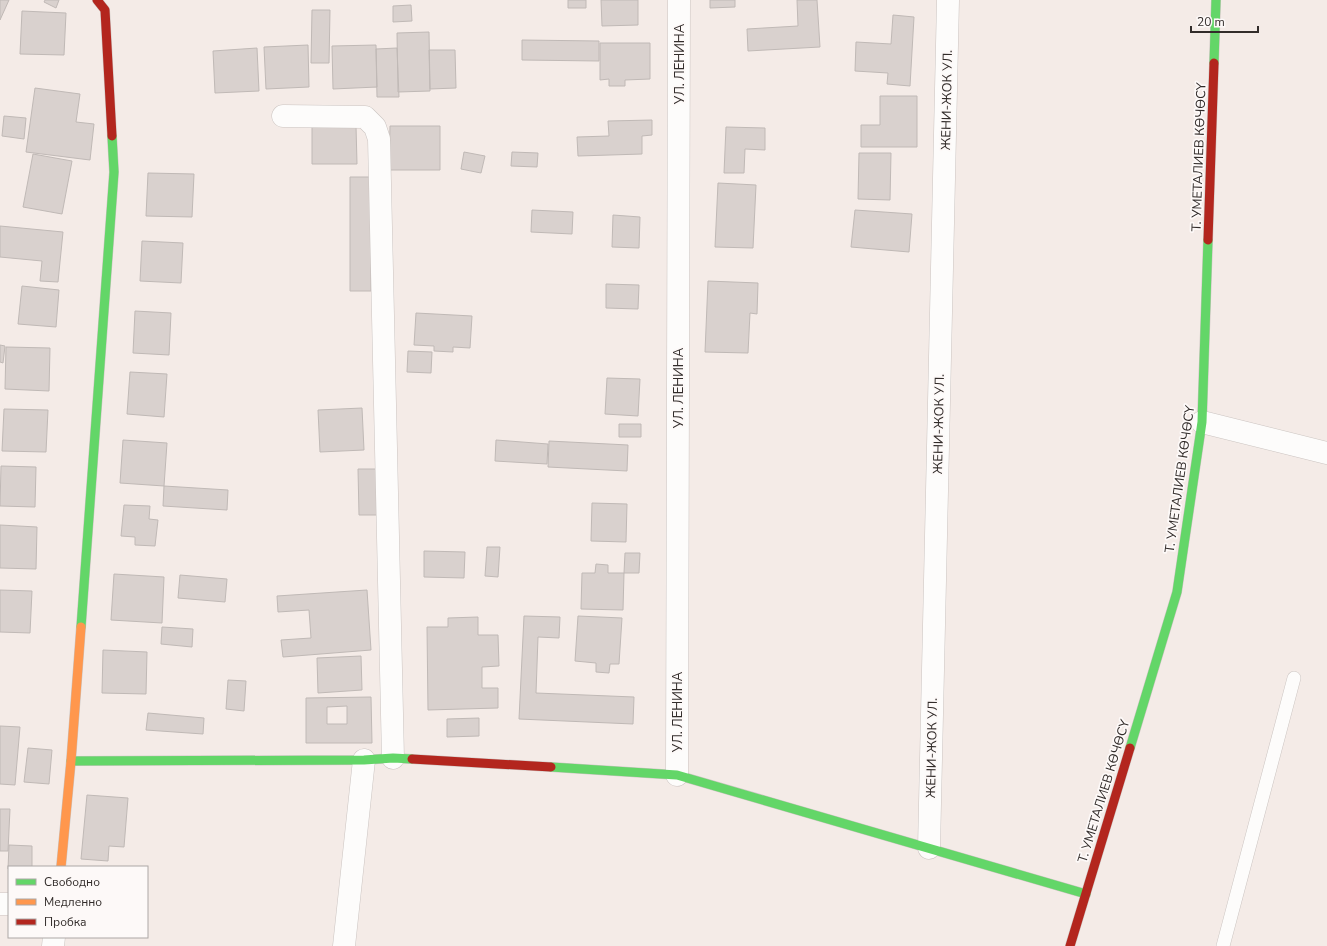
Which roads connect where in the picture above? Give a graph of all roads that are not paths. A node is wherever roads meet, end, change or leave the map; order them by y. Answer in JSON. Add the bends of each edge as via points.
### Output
{"nodes":[{"id":1,"x":97,"y":0,"type":"edge"},
{"id":2,"x":679,"y":0,"type":"edge"},
{"id":3,"x":948,"y":0,"type":"edge"},
{"id":4,"x":1216,"y":0,"type":"edge"},
{"id":5,"x":283,"y":116,"type":"dead end"},
{"id":6,"x":1202,"y":422,"type":"junction"},
{"id":7,"x":1327,"y":454,"type":"edge"},
{"id":8,"x":1294,"y":678,"type":"dead end"},
{"id":9,"x":393,"y":758,"type":"junction"},
{"id":10,"x":364,"y":760,"type":"junction"},
{"id":11,"x":71,"y":761,"type":"junction"},
{"id":12,"x":677,"y":775,"type":"junction"},
{"id":13,"x":929,"y":848,"type":"junction"},
{"id":14,"x":61,"y":866,"type":"edge"},
{"id":15,"x":1086,"y":894,"type":"junction"},
{"id":16,"x":344,"y":946,"type":"edge"},
{"id":17,"x":1070,"y":946,"type":"edge"},
{"id":18,"x":1222,"y":946,"type":"edge"}],
"edges":[{"from":1,"to":11,"type":"street","via":[[104,10],[114,172]]},
{"from":2,"to":12,"type":"street","name":"УЛ. ЛЕНИНА"},
{"from":3,"to":13,"type":"street","name":"ЖЕНИ-ЖОК УЛ."},
{"from":4,"to":6,"type":"street","name":"Т. УМЕТАЛИЕВ КӨЧӨСҮ"},
{"from":5,"to":9,"type":"street","via":[[365,117],[375,127],[379,140]]},
{"from":6,"to":7,"type":"street"},
{"from":6,"to":15,"type":"street","name":"Т. УМЕТАЛИЕВ КӨЧӨСҮ","via":[[1177,592]]},
{"from":8,"to":18,"type":"lane"},
{"from":9,"to":10,"type":"street"},
{"from":9,"to":12,"type":"street"},
{"from":10,"to":11,"type":"street"},
{"from":10,"to":16,"type":"street"},
{"from":11,"to":14,"type":"street"},
{"from":12,"to":13,"type":"street"},
{"from":13,"to":15,"type":"street"},
{"from":15,"to":17,"type":"street","name":"Т. УМЕТАЛИЕВ КӨЧӨСҮ"}]}
